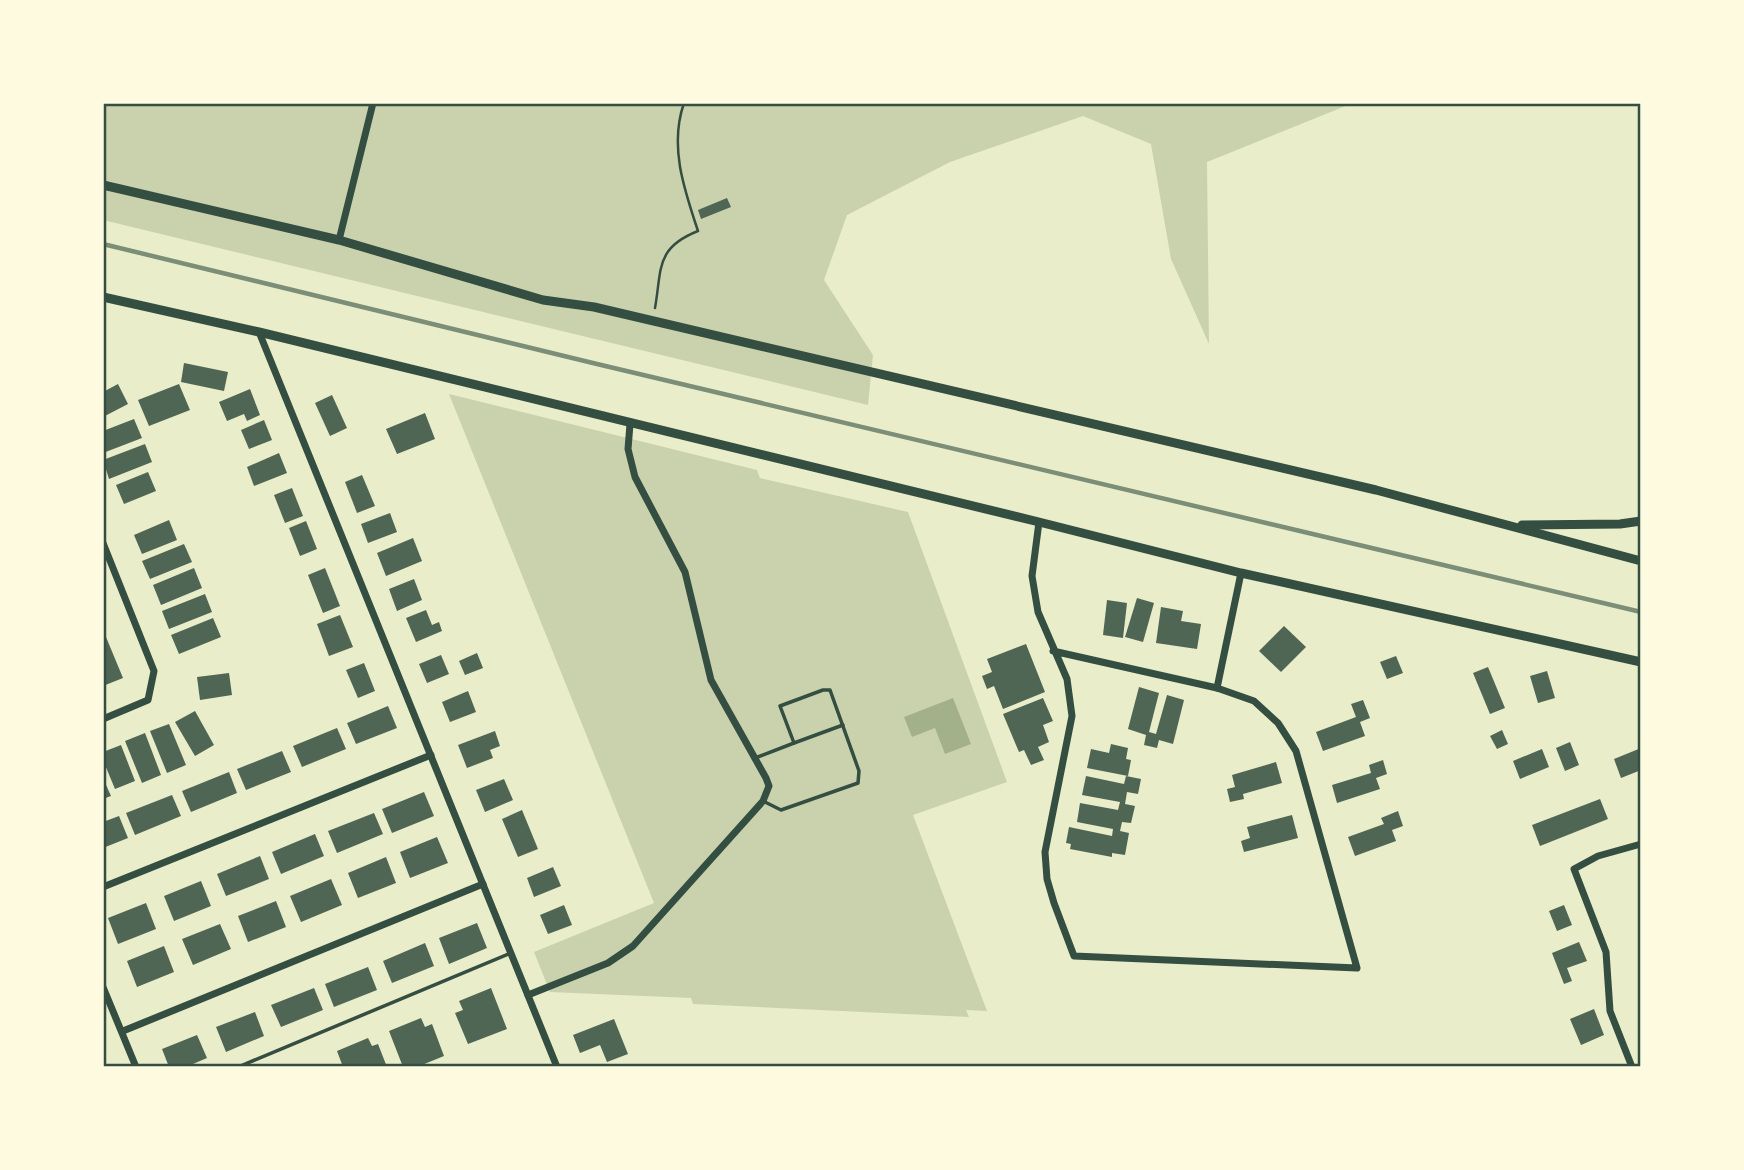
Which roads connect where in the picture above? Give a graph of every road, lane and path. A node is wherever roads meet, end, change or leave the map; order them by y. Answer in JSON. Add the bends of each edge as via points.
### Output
{"nodes":[{"id":1,"x":373,"y":103,"type":"edge"},
{"id":2,"x":684,"y":103,"type":"edge"},
{"id":3,"x":103,"y":186,"type":"edge"},
{"id":4,"x":339,"y":240,"type":"junction"},
{"id":5,"x":103,"y":297,"type":"edge"},
{"id":6,"x":655,"y":309,"type":"dead end"},
{"id":7,"x":259,"y":332,"type":"junction"},
{"id":8,"x":630,"y":424,"type":"junction"},
{"id":9,"x":1641,"y":521,"type":"edge"},
{"id":10,"x":1039,"y":522,"type":"junction"},
{"id":11,"x":1506,"y":525,"type":"junction"},
{"id":12,"x":103,"y":543,"type":"edge"},
{"id":13,"x":1641,"y":561,"type":"edge"},
{"id":14,"x":1241,"y":573,"type":"junction"},
{"id":15,"x":1053,"y":651,"type":"junction"},
{"id":16,"x":1641,"y":662,"type":"edge"},
{"id":17,"x":1217,"y":688,"type":"junction"},
{"id":18,"x":103,"y":719,"type":"edge"},
{"id":19,"x":843,"y":725,"type":"junction"},
{"id":20,"x":794,"y":743,"type":"junction"},
{"id":21,"x":431,"y":755,"type":"junction"},
{"id":22,"x":755,"y":758,"type":"junction"},
{"id":23,"x":763,"y":801,"type":"junction"},
{"id":24,"x":1641,"y":844,"type":"edge"},
{"id":25,"x":483,"y":884,"type":"junction"},
{"id":26,"x":103,"y":887,"type":"edge"},
{"id":27,"x":512,"y":952,"type":"junction"},
{"id":28,"x":103,"y":987,"type":"edge"},
{"id":29,"x":528,"y":995,"type":"junction"},
{"id":30,"x":106,"y":1002,"type":"edge"},
{"id":31,"x":123,"y":1031,"type":"junction"},
{"id":32,"x":136,"y":1067,"type":"edge"},
{"id":33,"x":238,"y":1067,"type":"edge"},
{"id":34,"x":557,"y":1067,"type":"edge"},
{"id":35,"x":1632,"y":1067,"type":"edge"}],
"edges":[{"from":1,"to":4,"type":"street"},
{"from":2,"to":6,"type":"path","via":[[677,140],[685,191],[698,230],[670,246],[661,266]]},
{"from":3,"to":4,"type":"street"},
{"from":4,"to":11,"type":"street","via":[[543,300],[594,307],[1376,490]]},
{"from":5,"to":7,"type":"street"},
{"from":7,"to":8,"type":"street"},
{"from":7,"to":21,"type":"street"},
{"from":8,"to":10,"type":"street"},
{"from":8,"to":22,"type":"street","via":[[628,449],[635,477],[685,572],[710,680]]},
{"from":9,"to":11,"type":"street"},
{"from":10,"to":14,"type":"street"},
{"from":10,"to":15,"type":"street","via":[[1032,576],[1038,612]]},
{"from":11,"to":13,"type":"street"},
{"from":12,"to":18,"type":"street","via":[[154,671],[148,700]]},
{"from":14,"to":16,"type":"street"},
{"from":14,"to":17,"type":"street"},
{"from":15,"to":17,"type":"street"},
{"from":15,"to":17,"type":"street","via":[[1067,679],[1072,716],[1045,852],[1047,879],[1074,956],[1357,968],[1296,751],[1278,723],[1254,701]]},
{"from":19,"to":20,"type":"lane"},
{"from":19,"to":20,"type":"lane","via":[[830,690],[822,690],[780,706]]},
{"from":19,"to":23,"type":"lane","via":[[859,771],[858,783],[781,810]]},
{"from":20,"to":22,"type":"lane"},
{"from":21,"to":25,"type":"street"},
{"from":21,"to":26,"type":"street"},
{"from":22,"to":23,"type":"street","via":[[769,786]]},
{"from":23,"to":29,"type":"street","via":[[633,946],[608,963]]},
{"from":24,"to":35,"type":"street","via":[[1598,856],[1574,869],[1606,952],[1610,1011]]},
{"from":25,"to":27,"type":"street"},
{"from":25,"to":31,"type":"street"},
{"from":27,"to":29,"type":"street"},
{"from":27,"to":33,"type":"lane"},
{"from":28,"to":30,"type":"street"},
{"from":29,"to":34,"type":"street"},
{"from":30,"to":31,"type":"street"},
{"from":31,"to":32,"type":"street"}]}
